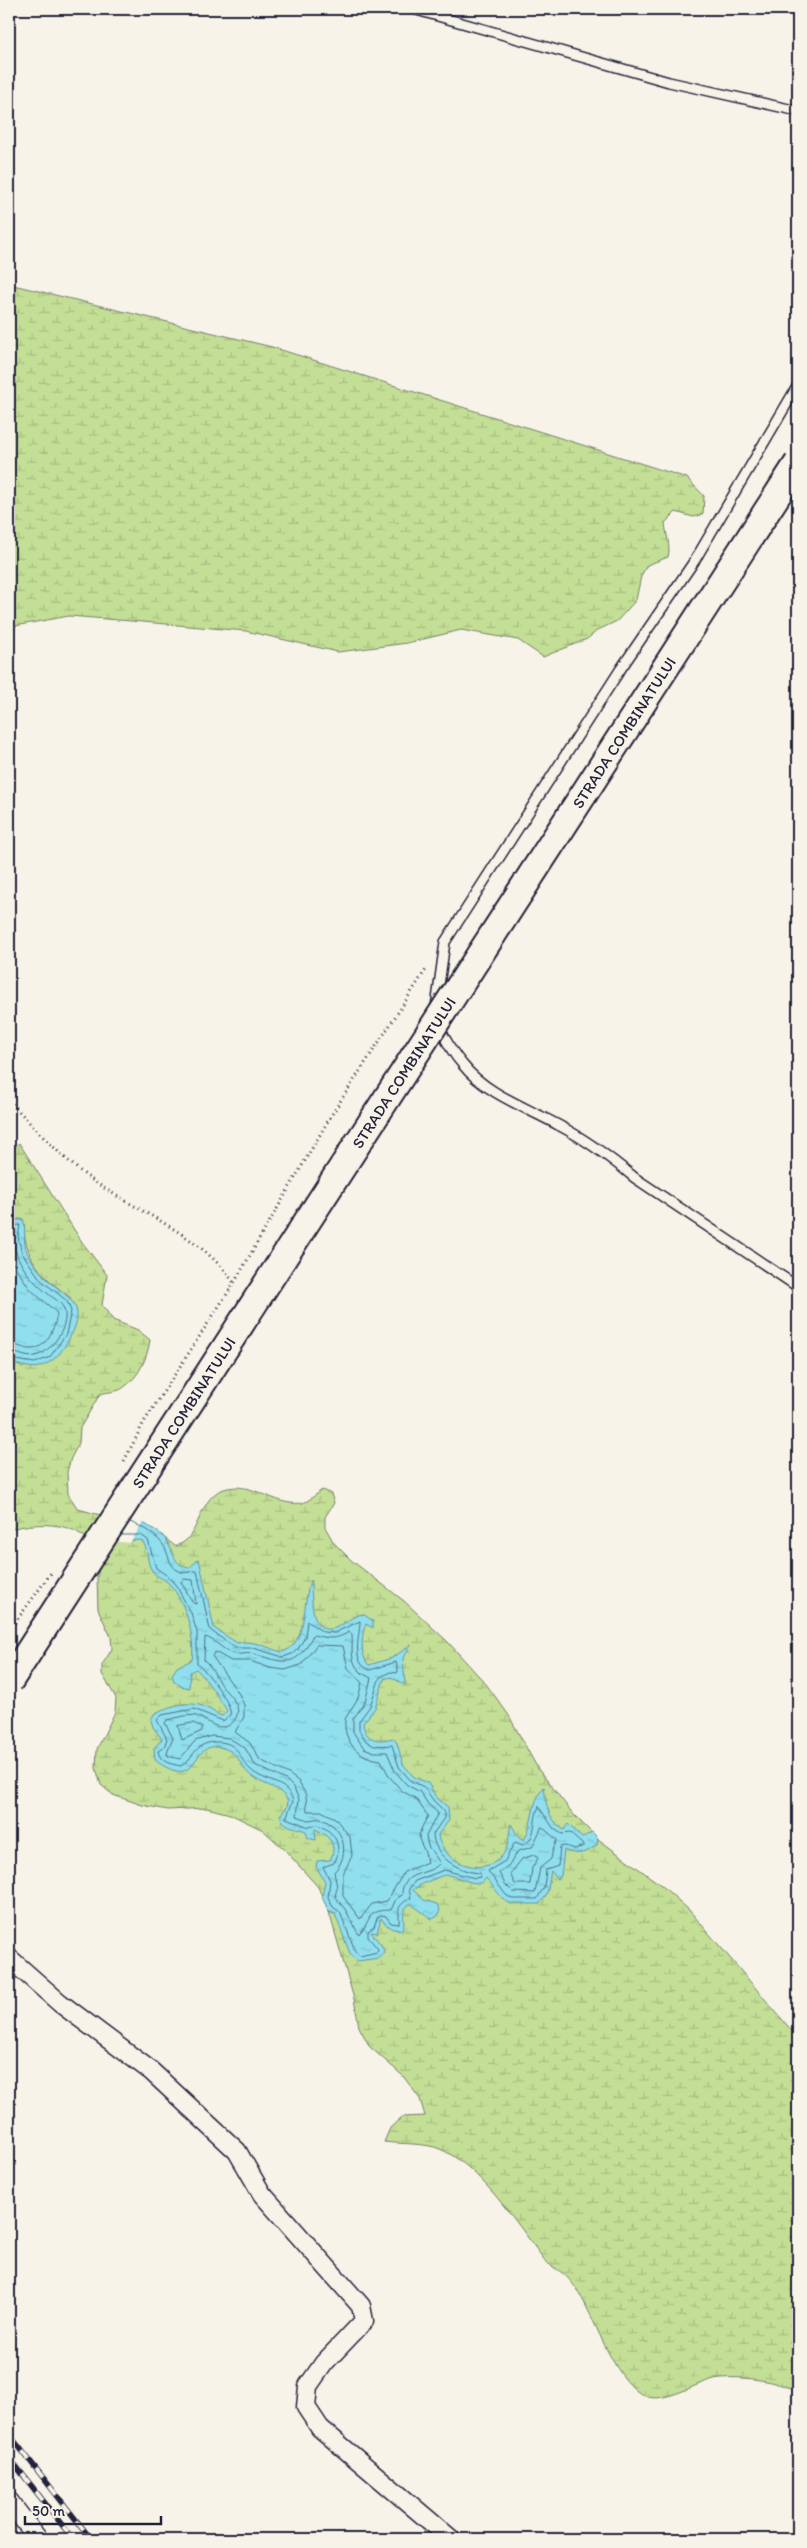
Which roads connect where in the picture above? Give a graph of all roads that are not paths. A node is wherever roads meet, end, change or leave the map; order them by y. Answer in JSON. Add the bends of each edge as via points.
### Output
{"nodes":[{"id":1,"x":413,"y":9,"type":"edge"},
{"id":2,"x":798,"y":110,"type":"edge"},
{"id":3,"x":798,"y":386,"type":"edge"},
{"id":4,"x":798,"y":463,"type":"edge"},
{"id":5,"x":798,"y":1287,"type":"edge"},
{"id":6,"x":9,"y":1682,"type":"edge"},
{"id":7,"x":9,"y":1958,"type":"edge"},
{"id":8,"x":9,"y":2501,"type":"edge"},
{"id":9,"x":38,"y":2539,"type":"edge"},
{"id":10,"x":451,"y":2539,"type":"edge"}],
"edges":[{"from":1,"to":2,"type":"lane","via":[[669,82]]},
{"from":3,"to":5,"type":"lane","via":[[696,560],[620,670],[445,942],[434,1017],[463,1066],[497,1092],[562,1126]]},
{"from":4,"to":6,"type":"street","name":"STRADA COMBINATULUI","bridge":true},
{"from":7,"to":10,"type":"street","via":[[60,2003],[151,2071],[237,2151],[262,2194],[361,2306],[364,2321],[324,2363],[308,2386],[306,2407],[320,2428]]},
{"from":8,"to":9,"type":"street"}]}
